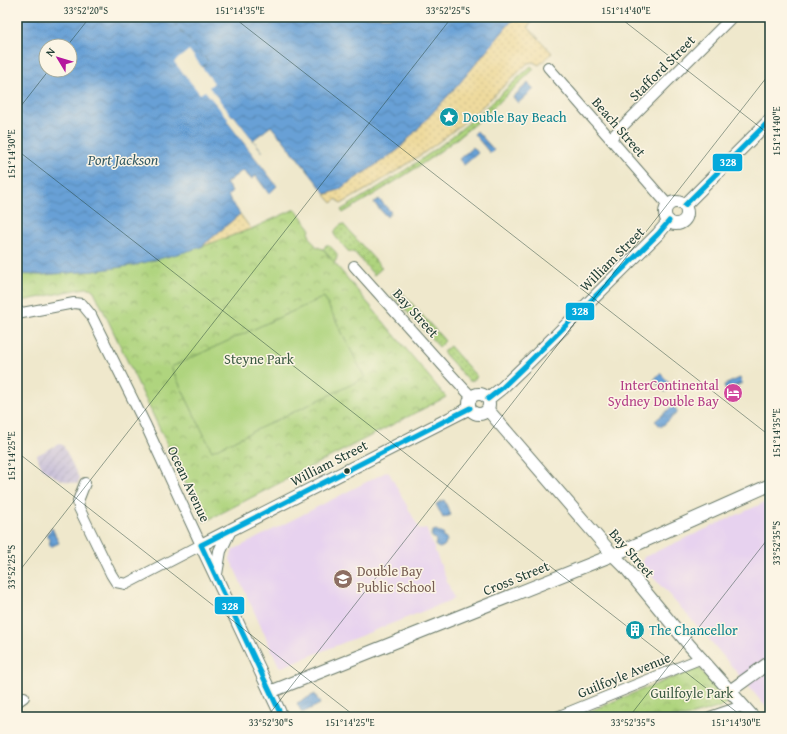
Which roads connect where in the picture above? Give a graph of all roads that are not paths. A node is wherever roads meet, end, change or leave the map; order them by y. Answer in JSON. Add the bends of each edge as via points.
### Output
{"nodes":[{"id":1,"x":732,"y":17,"type":"edge"},
{"id":2,"x":548,"y":67,"type":"dead end"},
{"id":3,"x":770,"y":120,"type":"edge"},
{"id":4,"x":611,"y":138,"type":"junction"},
{"id":5,"x":668,"y":205,"type":"junction"},
{"id":6,"x":685,"y":205,"type":"junction"},
{"id":7,"x":669,"y":221,"type":"junction"},
{"id":8,"x":354,"y":266,"type":"dead end"},
{"id":9,"x":17,"y":314,"type":"edge"},
{"id":10,"x":471,"y":402,"type":"junction"},
{"id":11,"x":488,"y":404,"type":"junction"},
{"id":12,"x":85,"y":483,"type":"dead end"},
{"id":13,"x":770,"y":486,"type":"edge"},
{"id":14,"x":230,"y":530,"type":"junction"},
{"id":15,"x":201,"y":545,"type":"junction"},
{"id":16,"x":613,"y":555,"type":"junction"},
{"id":17,"x":216,"y":574,"type":"junction"},
{"id":18,"x":702,"y":658,"type":"junction"},
{"id":19,"x":770,"y":662,"type":"edge"},
{"id":20,"x":270,"y":692,"type":"junction"},
{"id":21,"x":730,"y":692,"type":"junction"},
{"id":22,"x":742,"y":706,"type":"junction"},
{"id":23,"x":282,"y":717,"type":"edge"},
{"id":24,"x":557,"y":717,"type":"edge"},
{"id":25,"x":710,"y":717,"type":"edge"},
{"id":26,"x":753,"y":717,"type":"edge"}],
"edges":[{"from":1,"to":4,"type":"street","name":"Stafford Street"},
{"from":2,"to":4,"type":"street","name":"Beach Street"},
{"from":3,"to":6,"type":"street"},
{"from":4,"to":5,"type":"street","name":"Beach Street"},
{"from":5,"to":6,"type":"street","via":[[679,201]]},
{"from":5,"to":7,"type":"street","via":[[665,213]]},
{"from":6,"to":7,"type":"street","via":[[687,218],[676,224]]},
{"from":7,"to":11,"type":"street","name":"William Street"},
{"from":8,"to":10,"type":"street","name":"Bay Street","via":[[466,391]]},
{"from":9,"to":15,"type":"street","name":"Ocean Avenue","via":[[74,303],[82,304],[91,315]]},
{"from":10,"to":11,"type":"street","via":[[475,395],[481,394]]},
{"from":10,"to":11,"type":"street","via":[[474,413],[480,414],[483,414]]},
{"from":10,"to":14,"type":"street","name":"William Street"},
{"from":11,"to":16,"type":"street","name":"Bay Street"},
{"from":12,"to":15,"type":"street","via":[[78,501],[79,508],[116,582],[126,584]]},
{"from":13,"to":16,"type":"street","name":"Cross Street"},
{"from":14,"to":15,"type":"street","name":"William Street"},
{"from":14,"to":17,"type":"street","via":[[220,551]]},
{"from":15,"to":17,"type":"street","name":"Ocean Avenue"},
{"from":16,"to":18,"type":"street","name":"Bay Street"},
{"from":16,"to":20,"type":"street","name":"Cross Street"},
{"from":17,"to":20,"type":"street","name":"Ocean Avenue"},
{"from":18,"to":21,"type":"street","name":"Bay Street"},
{"from":18,"to":24,"type":"street","name":"Guilfoyle Avenue"},
{"from":19,"to":21,"type":"street"},
{"from":20,"to":23,"type":"street","name":"Ocean Avenue"},
{"from":21,"to":22,"type":"street","name":"Bay Street"},
{"from":22,"to":25,"type":"street"},
{"from":22,"to":26,"type":"street","name":"Bay Street"}]}
